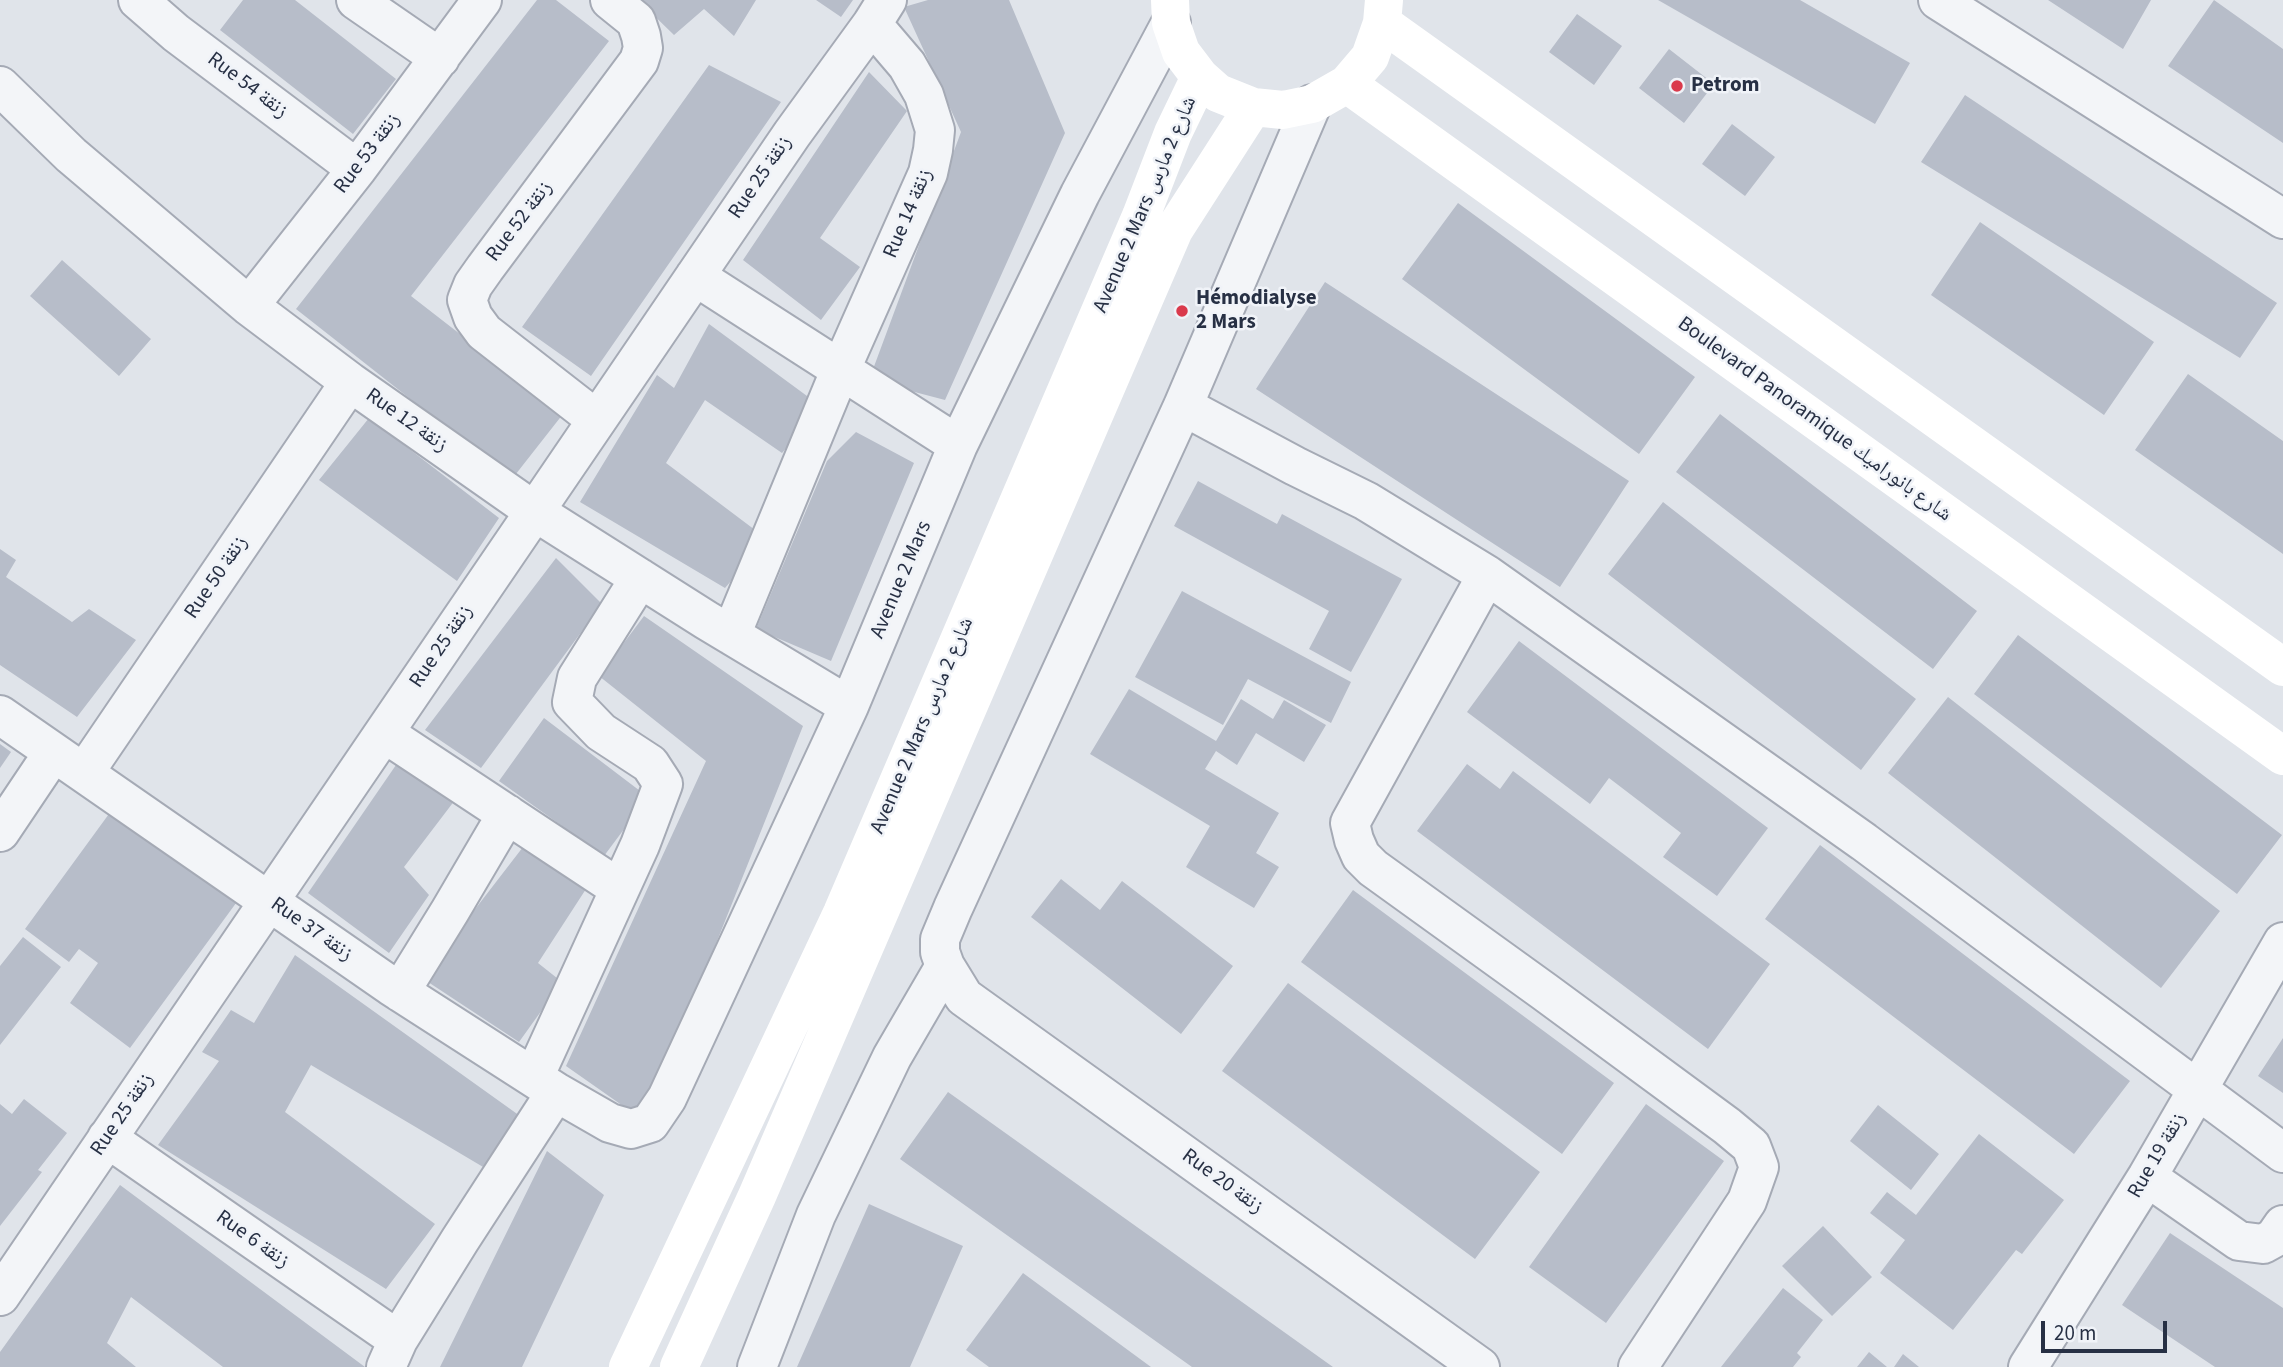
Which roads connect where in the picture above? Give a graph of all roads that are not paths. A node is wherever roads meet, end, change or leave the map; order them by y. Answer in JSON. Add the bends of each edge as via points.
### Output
{"nodes":[{"id":1,"x":138,"y":0,"type":"edge"},
{"id":2,"x":356,"y":0,"type":"edge"},
{"id":3,"x":482,"y":0,"type":"edge"},
{"id":4,"x":610,"y":0,"type":"edge"},
{"id":5,"x":1938,"y":0,"type":"edge"},
{"id":6,"x":1170,"y":11,"type":"edge"},
{"id":7,"x":880,"y":12,"type":"edge"},
{"id":8,"x":1383,"y":12,"type":"edge"},
{"id":9,"x":440,"y":58,"type":"junction"},
{"id":10,"x":1200,"y":77,"type":"junction"},
{"id":11,"x":1347,"y":84,"type":"junction"},
{"id":12,"x":0,"y":86,"type":"edge"},
{"id":13,"x":1312,"y":104,"type":"junction"},
{"id":14,"x":1253,"y":107,"type":"junction"},
{"id":15,"x":357,"y":169,"type":"junction"},
{"id":16,"x":2283,"y":219,"type":"edge"},
{"id":17,"x":695,"y":276,"type":"junction"},
{"id":18,"x":249,"y":306,"type":"junction"},
{"id":19,"x":840,"y":371,"type":"junction"},
{"id":20,"x":350,"y":382,"type":"junction"},
{"id":21,"x":1183,"y":406,"type":"junction"},
{"id":22,"x":597,"y":420,"type":"junction"},
{"id":23,"x":958,"y":445,"type":"junction"},
{"id":24,"x":534,"y":511,"type":"junction"},
{"id":25,"x":1487,"y":575,"type":"junction"},
{"id":26,"x":640,"y":578,"type":"junction"},
{"id":27,"x":730,"y":635,"type":"junction"},
{"id":28,"x":2283,"y":667,"type":"edge"},
{"id":29,"x":849,"y":706,"type":"junction"},
{"id":30,"x":0,"y":715,"type":"edge"},
{"id":31,"x":384,"y":733,"type":"junction"},
{"id":32,"x":2283,"y":756,"type":"edge"},
{"id":33,"x":69,"y":763,"type":"junction"},
{"id":34,"x":507,"y":814,"type":"junction"},
{"id":35,"x":0,"y":832,"type":"edge"},
{"id":36,"x":620,"y":889,"type":"junction"},
{"id":37,"x":270,"y":901,"type":"junction"},
{"id":38,"x":2283,"y":942,"type":"edge"},
{"id":39,"x":955,"y":981,"type":"junction"},
{"id":40,"x":400,"y":992,"type":"junction"},
{"id":41,"x":545,"y":1085,"type":"junction"},
{"id":42,"x":2197,"y":1090,"type":"junction"},
{"id":43,"x":631,"y":1129,"type":"joint"},
{"id":44,"x":107,"y":1138,"type":"junction"},
{"id":45,"x":2283,"y":1153,"type":"edge"},
{"id":46,"x":2147,"y":1177,"type":"junction"},
{"id":47,"x":2283,"y":1225,"type":"edge"},
{"id":48,"x":0,"y":1296,"type":"edge"},
{"id":49,"x":392,"y":1354,"type":"edge"},
{"id":50,"x":628,"y":1367,"type":"edge"},
{"id":51,"x":679,"y":1367,"type":"edge"},
{"id":52,"x":757,"y":1367,"type":"edge"},
{"id":53,"x":1480,"y":1367,"type":"edge"},
{"id":54,"x":1638,"y":1367,"type":"edge"},
{"id":55,"x":2028,"y":1367,"type":"edge"}],
"edges":[{"from":1,"to":15,"type":"street","name":"Rue 54 زنقة"},
{"from":2,"to":9,"type":"street"},
{"from":3,"to":9,"type":"street","name":"Rue 53 زنقة"},
{"from":4,"to":22,"type":"street","name":"Rue 52 زنقة","via":[[636,21],[643,48],[639,61],[485,268],[467,300],[484,332]]},
{"from":5,"to":16,"type":"street"},
{"from":6,"to":10,"type":"main road","via":[[1181,52]]},
{"from":6,"to":23,"type":"street","name":"Avenue 2 Mars"},
{"from":7,"to":17,"type":"street","name":"Rue 25 زنقة"},
{"from":7,"to":19,"type":"street","name":"Rue 14 زنقة","via":[[925,95],[935,130],[933,150],[928,173]]},
{"from":8,"to":11,"type":"main road","via":[[1370,57]]},
{"from":8,"to":28,"type":"main road"},
{"from":9,"to":15,"type":"street","name":"Rue 53 زنقة"},
{"from":10,"to":14,"type":"main road","via":[[1218,93]]},
{"from":10,"to":50,"type":"main road","name":"Avenue 2 Mars شارع 2 مارس","via":[[842,914]]},
{"from":11,"to":13,"type":"main road"},
{"from":11,"to":32,"type":"main road","name":"Boulevard Panoramique شارع بانوراميك"},
{"from":12,"to":18,"type":"street","name":"Rue 12 زنقة","via":[[71,155]]},
{"from":13,"to":14,"type":"main road","via":[[1283,110]]},
{"from":13,"to":21,"type":"street"},
{"from":14,"to":51,"type":"main road","name":"Avenue 2 Mars شارع 2 مارس","via":[[1174,230]]},
{"from":15,"to":18,"type":"street","name":"Rue 53 زنقة"},
{"from":17,"to":19,"type":"street"},
{"from":17,"to":22,"type":"street","name":"Rue 25 زنقة"},
{"from":18,"to":20,"type":"street","name":"Rue 12 زنقة"},
{"from":19,"to":23,"type":"street"},
{"from":19,"to":27,"type":"street","name":"Rue 14 زنقة"},
{"from":20,"to":24,"type":"street","name":"Rue 12 زنقة"},
{"from":20,"to":33,"type":"street","name":"Rue 50 زنقة"},
{"from":21,"to":25,"type":"street","via":[[1366,501]]},
{"from":21,"to":39,"type":"street","via":[[940,939],[940,952]]},
{"from":22,"to":24,"type":"street","name":"Rue 25 زنقة"},
{"from":23,"to":29,"type":"street","name":"Avenue 2 Mars"},
{"from":24,"to":26,"type":"street","name":"Rue 12 زنقة"},
{"from":24,"to":31,"type":"street","name":"Rue 25 زنقة"},
{"from":25,"to":42,"type":"street","via":[[1864,842]]},
{"from":25,"to":54,"type":"street","via":[[1350,822],[1361,856],[1373,868],[1751,1146],[1759,1167],[1747,1201]]},
{"from":26,"to":27,"type":"street","name":"Rue 12 زنقة"},
{"from":26,"to":36,"type":"street","via":[[577,678],[572,702],[601,732],[650,764],[663,784]]},
{"from":27,"to":29,"type":"street","name":"Rue 12 زنقة"},
{"from":29,"to":43,"type":"street","name":"Avenue 2 Mars","via":[[667,1098],[650,1123]]},
{"from":30,"to":33,"type":"street","name":"Rue 37 زنقة"},
{"from":31,"to":34,"type":"street"},
{"from":31,"to":37,"type":"street","name":"Rue 25 زنقة"},
{"from":33,"to":35,"type":"street","name":"Rue 50 زنقة"},
{"from":33,"to":37,"type":"street","name":"Rue 37 زنقة"},
{"from":34,"to":36,"type":"street"},
{"from":34,"to":40,"type":"street"},
{"from":36,"to":41,"type":"street"},
{"from":37,"to":40,"type":"street","name":"Rue 37 زنقة"},
{"from":37,"to":44,"type":"street","name":"Rue 25 زنقة"},
{"from":38,"to":42,"type":"street","name":"Rue 19 زنقة"},
{"from":39,"to":52,"type":"street","via":[[892,1058],[817,1215]]},
{"from":39,"to":53,"type":"street","name":"Rue 20 زنقة"},
{"from":40,"to":41,"type":"street","name":"Rue 37 زنقة"},
{"from":41,"to":43,"type":"street","name":"Rue 37 زنقة","via":[[610,1123]]},
{"from":41,"to":49,"type":"street"},
{"from":42,"to":45,"type":"street"},
{"from":42,"to":46,"type":"street","name":"Rue 19 زنقة"},
{"from":44,"to":48,"type":"street","name":"Rue 25 زنقة"},
{"from":44,"to":49,"type":"street","name":"Rue 6 زنقة"},
{"from":46,"to":47,"type":"street","via":[[2239,1241],[2263,1244]]},
{"from":46,"to":55,"type":"street","name":"Rue 19 زنقة"}]}
